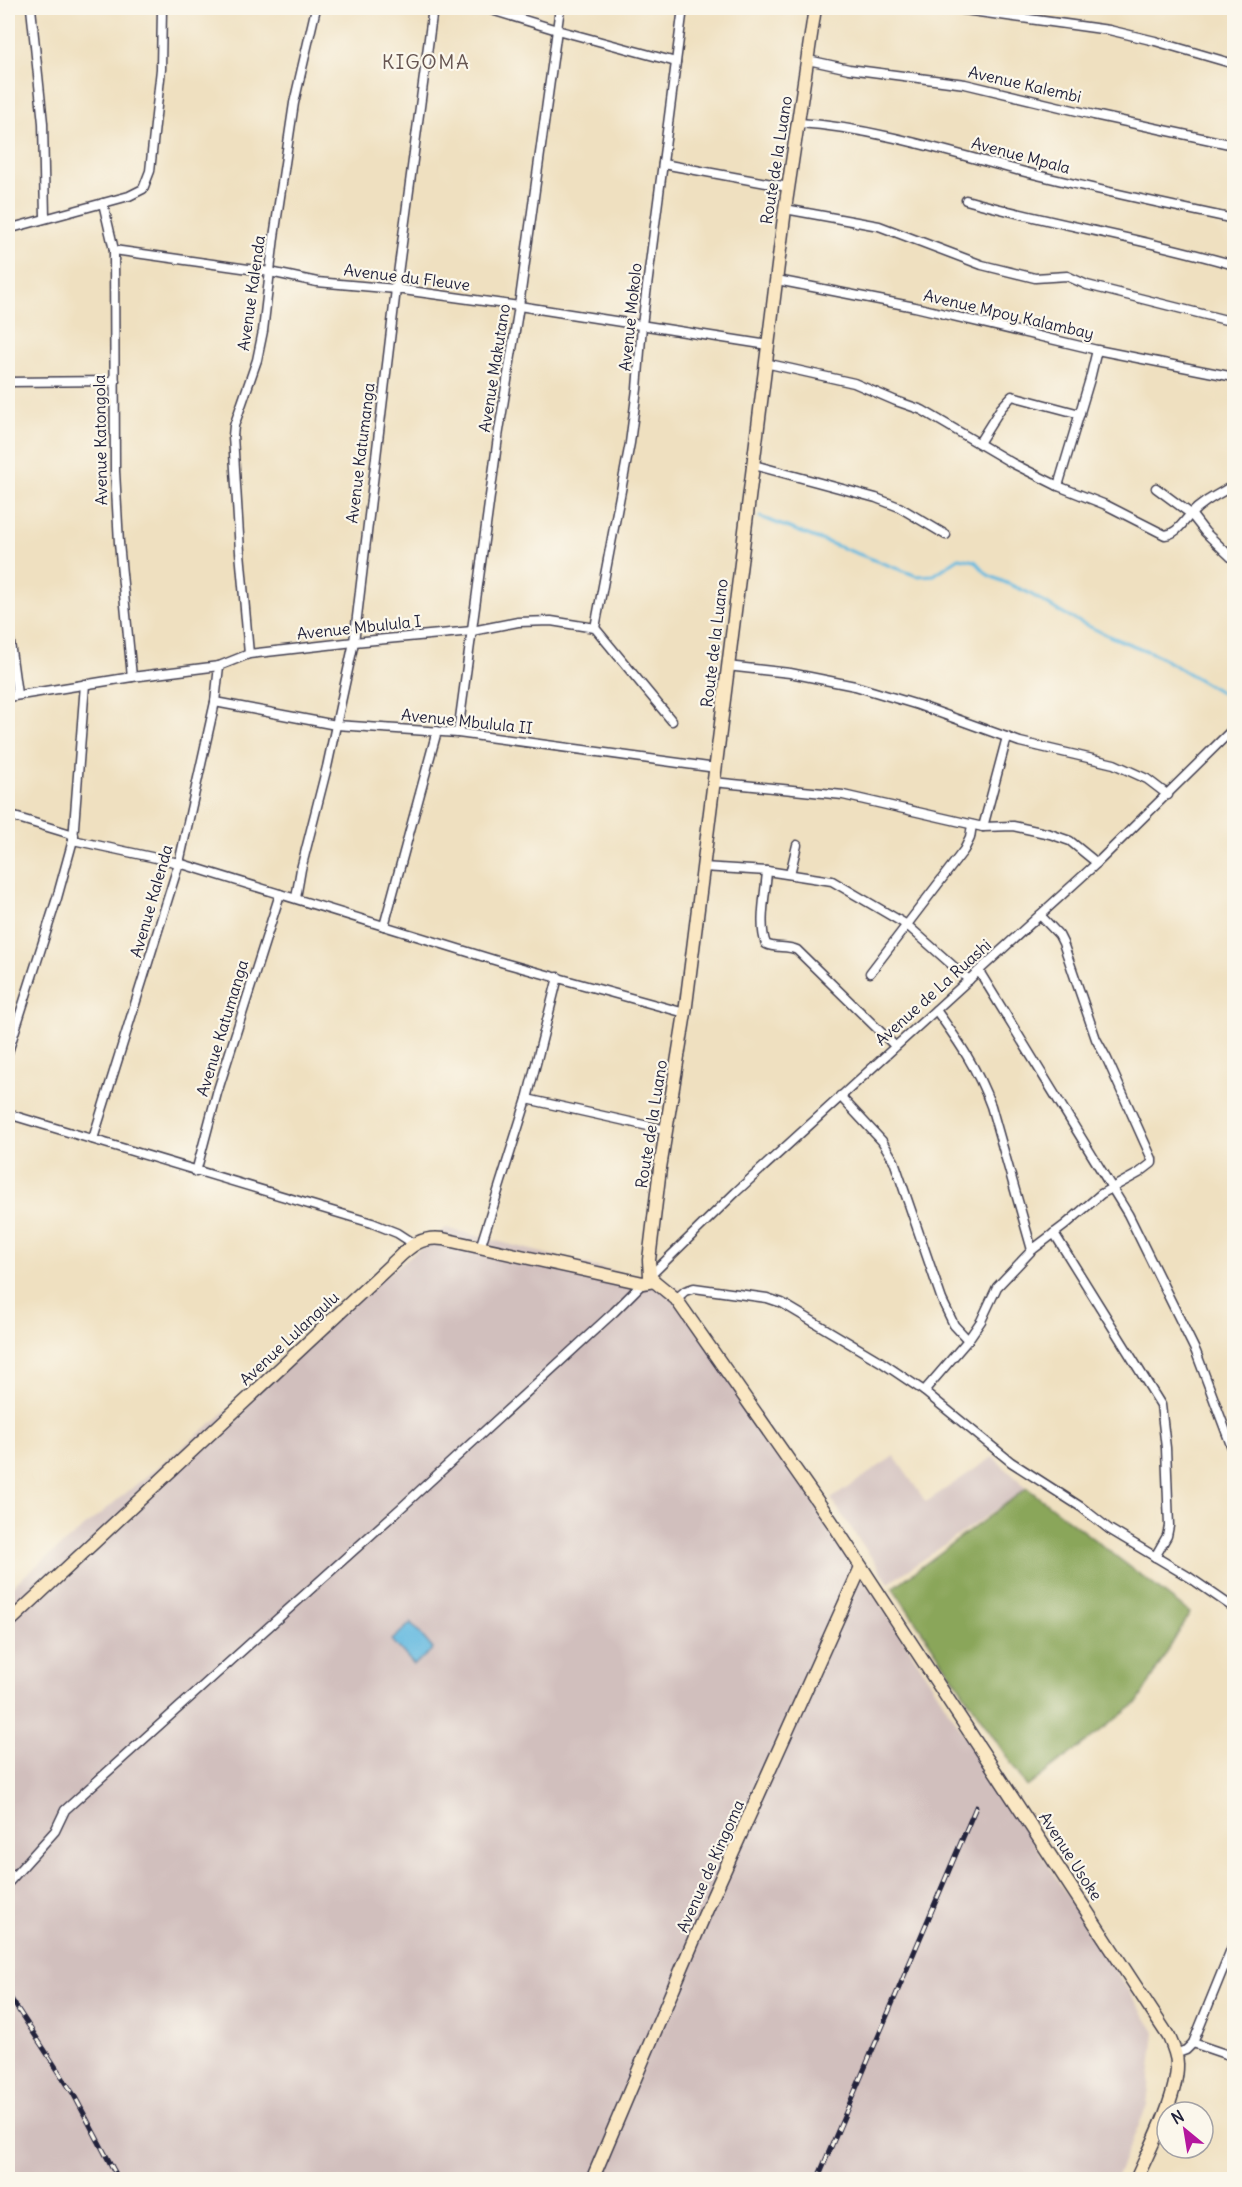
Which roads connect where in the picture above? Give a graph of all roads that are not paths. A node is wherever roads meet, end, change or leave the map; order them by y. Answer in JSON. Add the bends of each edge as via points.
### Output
{"nodes":[{"id":1,"x":31,"y":8,"type":"edge"},
{"id":2,"x":162,"y":8,"type":"edge"},
{"id":3,"x":316,"y":8,"type":"edge"},
{"id":4,"x":433,"y":8,"type":"edge"},
{"id":5,"x":485,"y":8,"type":"edge"},
{"id":6,"x":561,"y":8,"type":"edge"},
{"id":7,"x":683,"y":8,"type":"edge"},
{"id":8,"x":815,"y":8,"type":"edge"},
{"id":9,"x":950,"y":8,"type":"edge"},
{"id":10,"x":557,"y":30,"type":"junction"},
{"id":11,"x":808,"y":60,"type":"junction"},
{"id":12,"x":676,"y":62,"type":"junction"},
{"id":13,"x":1234,"y":64,"type":"edge"},
{"id":14,"x":799,"y":123,"type":"junction"},
{"id":15,"x":1234,"y":145,"type":"edge"},
{"id":16,"x":663,"y":164,"type":"junction"},
{"id":17,"x":788,"y":187,"type":"junction"},
{"id":18,"x":966,"y":200,"type":"dead end"},
{"id":19,"x":103,"y":203,"type":"junction"},
{"id":20,"x":785,"y":208,"type":"junction"},
{"id":21,"x":45,"y":218,"type":"junction"},
{"id":22,"x":1234,"y":219,"type":"edge"},
{"id":23,"x":8,"y":229,"type":"edge"},
{"id":24,"x":114,"y":250,"type":"junction"},
{"id":25,"x":1234,"y":265,"type":"edge"},
{"id":26,"x":270,"y":272,"type":"junction"},
{"id":27,"x":777,"y":280,"type":"junction"},
{"id":28,"x":396,"y":289,"type":"junction"},
{"id":29,"x":519,"y":306,"type":"junction"},
{"id":30,"x":1234,"y":322,"type":"edge"},
{"id":31,"x":642,"y":325,"type":"junction"},
{"id":32,"x":768,"y":345,"type":"junction"},
{"id":33,"x":1097,"y":350,"type":"junction"},
{"id":34,"x":765,"y":363,"type":"junction"},
{"id":35,"x":1234,"y":377,"type":"edge"},
{"id":36,"x":114,"y":381,"type":"junction"},
{"id":37,"x":8,"y":382,"type":"edge"},
{"id":38,"x":1080,"y":414,"type":"junction"},
{"id":39,"x":979,"y":443,"type":"junction"},
{"id":40,"x":754,"y":465,"type":"junction"},
{"id":41,"x":1234,"y":485,"type":"edge"},
{"id":42,"x":1058,"y":486,"type":"junction"},
{"id":43,"x":1156,"y":488,"type":"dead end"},
{"id":44,"x":1191,"y":514,"type":"junction"},
{"id":45,"x":946,"y":535,"type":"dead end"},
{"id":46,"x":1234,"y":560,"type":"edge"},
{"id":47,"x":8,"y":628,"type":"edge"},
{"id":48,"x":595,"y":628,"type":"junction"},
{"id":49,"x":472,"y":631,"type":"junction"},
{"id":50,"x":354,"y":642,"type":"junction"},
{"id":51,"x":249,"y":654,"type":"junction"},
{"id":52,"x":219,"y":666,"type":"junction"},
{"id":53,"x":727,"y":666,"type":"junction"},
{"id":54,"x":132,"y":677,"type":"junction"},
{"id":55,"x":85,"y":684,"type":"junction"},
{"id":56,"x":10,"y":696,"type":"edge"},
{"id":57,"x":215,"y":702,"type":"junction"},
{"id":58,"x":672,"y":721,"type":"dead end"},
{"id":59,"x":336,"y":725,"type":"junction"},
{"id":60,"x":1234,"y":728,"type":"edge"},
{"id":61,"x":437,"y":731,"type":"junction"},
{"id":62,"x":458,"y":733,"type":"junction"},
{"id":63,"x":1007,"y":737,"type":"junction"},
{"id":64,"x":716,"y":768,"type":"junction"},
{"id":65,"x":714,"y":782,"type":"junction"},
{"id":66,"x":1168,"y":795,"type":"junction"},
{"id":67,"x":8,"y":814,"type":"edge"},
{"id":68,"x":972,"y":825,"type":"junction"},
{"id":69,"x":983,"y":827,"type":"junction"},
{"id":70,"x":74,"y":838,"type":"junction"},
{"id":71,"x":797,"y":845,"type":"dead end"},
{"id":72,"x":179,"y":863,"type":"junction"},
{"id":73,"x":1096,"y":863,"type":"junction"},
{"id":74,"x":703,"y":867,"type":"junction"},
{"id":75,"x":767,"y":871,"type":"junction"},
{"id":76,"x":790,"y":874,"type":"junction"},
{"id":77,"x":280,"y":894,"type":"junction"},
{"id":78,"x":296,"y":898,"type":"junction"},
{"id":79,"x":1040,"y":915,"type":"junction"},
{"id":80,"x":907,"y":925,"type":"junction"},
{"id":81,"x":384,"y":926,"type":"junction"},
{"id":82,"x":979,"y":971,"type":"junction"},
{"id":83,"x":870,"y":973,"type":"dead end"},
{"id":84,"x":558,"y":977,"type":"junction"},
{"id":85,"x":969,"y":980,"type":"junction"},
{"id":86,"x":936,"y":1010,"type":"junction"},
{"id":87,"x":685,"y":1013,"type":"junction"},
{"id":88,"x":895,"y":1047,"type":"junction"},
{"id":89,"x":8,"y":1052,"type":"edge"},
{"id":90,"x":840,"y":1096,"type":"junction"},
{"id":91,"x":527,"y":1099,"type":"junction"},
{"id":92,"x":8,"y":1114,"type":"edge"},
{"id":93,"x":666,"y":1130,"type":"junction"},
{"id":94,"x":93,"y":1139,"type":"junction"},
{"id":95,"x":196,"y":1172,"type":"junction"},
{"id":96,"x":1112,"y":1188,"type":"junction"},
{"id":97,"x":1054,"y":1233,"type":"junction"},
{"id":98,"x":414,"y":1244,"type":"junction"},
{"id":99,"x":480,"y":1248,"type":"junction"},
{"id":100,"x":1032,"y":1250,"type":"junction"},
{"id":101,"x":649,"y":1280,"type":"junction"},
{"id":102,"x":676,"y":1299,"type":"junction"},
{"id":103,"x":968,"y":1340,"type":"junction"},
{"id":104,"x":924,"y":1391,"type":"junction"},
{"id":105,"x":1234,"y":1453,"type":"edge"},
{"id":106,"x":1155,"y":1557,"type":"junction"},
{"id":107,"x":861,"y":1567,"type":"junction"},
{"id":108,"x":1234,"y":1608,"type":"edge"},
{"id":109,"x":8,"y":1623,"type":"edge"},
{"id":110,"x":8,"y":1883,"type":"edge"},
{"id":111,"x":1234,"y":1942,"type":"edge"},
{"id":112,"x":1193,"y":2043,"type":"junction"},
{"id":113,"x":1176,"y":2054,"type":"junction"},
{"id":114,"x":1234,"y":2057,"type":"edge"},
{"id":115,"x":592,"y":2180,"type":"edge"},
{"id":116,"x":1136,"y":2180,"type":"edge"}],
"edges":[{"from":1,"to":21,"type":"street","via":[[43,123]]},
{"from":2,"to":19,"type":"street","via":[[160,89],[148,180],[138,193]]},
{"from":3,"to":26,"type":"street","name":"Avenue Kalenda","via":[[294,103]]},
{"from":4,"to":28,"type":"street","name":"Avenue Katumanga"},
{"from":5,"to":10,"type":"street"},
{"from":6,"to":10,"type":"street","name":"Avenue Makutano"},
{"from":7,"to":12,"type":"street","name":"Avenue Mokolo"},
{"from":8,"to":11,"type":"street","name":"Route de la Luano"},
{"from":9,"to":13,"type":"street","via":[[1109,30]]},
{"from":10,"to":12,"type":"street"},
{"from":10,"to":29,"type":"street","name":"Avenue Makutano"},
{"from":11,"to":14,"type":"street","name":"Route de la Luano"},
{"from":11,"to":15,"type":"street","name":"Avenue Kalembi","via":[[965,84]]},
{"from":12,"to":16,"type":"street","name":"Avenue Mokolo"},
{"from":14,"to":17,"type":"street","name":"Route de la Luano"},
{"from":14,"to":22,"type":"street","name":"Avenue Mpala","via":[[887,136],[1074,184]]},
{"from":16,"to":17,"type":"street"},
{"from":16,"to":31,"type":"street","name":"Avenue Mokolo"},
{"from":17,"to":20,"type":"street","name":"Route de la Luano"},
{"from":18,"to":25,"type":"street"},
{"from":19,"to":21,"type":"street"},
{"from":19,"to":24,"type":"street","name":"Avenue Katongola"},
{"from":20,"to":27,"type":"street","name":"Route de la Luano"},
{"from":20,"to":30,"type":"street","via":[[879,226],[982,265],[1035,278],[1067,276],[1087,285]]},
{"from":21,"to":23,"type":"street"},
{"from":24,"to":26,"type":"street","name":"Avenue du Fleuve"},
{"from":24,"to":36,"type":"street","name":"Avenue Katongola"},
{"from":26,"to":28,"type":"street","name":"Avenue du Fleuve","via":[[317,282]]},
{"from":26,"to":51,"type":"street","name":"Avenue Kalenda","via":[[257,360],[233,436]]},
{"from":27,"to":32,"type":"street","name":"Route de la Luano"},
{"from":27,"to":33,"type":"street","name":"Avenue Mpoy Kalambay","via":[[915,307]]},
{"from":28,"to":29,"type":"street","name":"Avenue du Fleuve"},
{"from":28,"to":50,"type":"street","name":"Avenue Katumanga"},
{"from":29,"to":31,"type":"street","name":"Avenue du Fleuve"},
{"from":29,"to":49,"type":"street","name":"Avenue Makutano"},
{"from":31,"to":32,"type":"street","name":"Avenue du Fleuve"},
{"from":31,"to":48,"type":"street","name":"Avenue Mokolo","via":[[630,443]]},
{"from":32,"to":34,"type":"street","name":"Route de la Luano"},
{"from":33,"to":35,"type":"street","name":"Avenue Mpoy Kalambay"},
{"from":33,"to":38,"type":"street"},
{"from":34,"to":39,"type":"street","via":[[854,383],[922,410]]},
{"from":34,"to":40,"type":"street","name":"Route de la Luano"},
{"from":36,"to":37,"type":"street"},
{"from":36,"to":54,"type":"street","name":"Avenue Katongola","via":[[117,516]]},
{"from":38,"to":39,"type":"street","via":[[1012,396]]},
{"from":38,"to":42,"type":"street"},
{"from":39,"to":42,"type":"street"},
{"from":40,"to":45,"type":"street","via":[[876,498]]},
{"from":40,"to":53,"type":"street","name":"Route de la Luano"},
{"from":41,"to":44,"type":"street","via":[[1212,496]]},
{"from":42,"to":44,"type":"street","via":[[1165,535]]},
{"from":43,"to":44,"type":"street"},
{"from":44,"to":46,"type":"street"},
{"from":47,"to":56,"type":"street"},
{"from":48,"to":49,"type":"street","name":"Avenue Mbulula I","via":[[571,622],[535,621]]},
{"from":48,"to":58,"type":"street"},
{"from":49,"to":50,"type":"street","name":"Avenue Mbulula I"},
{"from":49,"to":62,"type":"street","name":"Avenue Makutano"},
{"from":50,"to":51,"type":"street","name":"Avenue Mbulula I"},
{"from":50,"to":59,"type":"street","name":"Avenue Katumanga"},
{"from":51,"to":52,"type":"street","name":"Avenue Mbulula I"},
{"from":52,"to":54,"type":"street","name":"Avenue Mbulula I"},
{"from":52,"to":57,"type":"street","name":"Avenue Kalenda"},
{"from":53,"to":63,"type":"street","via":[[855,686]]},
{"from":53,"to":64,"type":"street","name":"Route de la Luano"},
{"from":54,"to":55,"type":"street","name":"Avenue Mbulula I"},
{"from":55,"to":56,"type":"street","name":"Avenue Mbulula I"},
{"from":55,"to":70,"type":"street"},
{"from":57,"to":59,"type":"street","name":"Avenue Mbulula II"},
{"from":57,"to":72,"type":"street","name":"Avenue Kalenda"},
{"from":59,"to":61,"type":"street","name":"Avenue Mbulula II"},
{"from":59,"to":78,"type":"street","name":"Avenue Katumanga"},
{"from":60,"to":66,"type":"street","name":"Avenue de La Ruashi"},
{"from":61,"to":62,"type":"street","name":"Avenue Mbulula II"},
{"from":61,"to":81,"type":"street"},
{"from":62,"to":64,"type":"street","name":"Avenue Mbulula II"},
{"from":63,"to":66,"type":"street","via":[[1120,766]]},
{"from":63,"to":69,"type":"street"},
{"from":64,"to":65,"type":"street","name":"Route de la Luano"},
{"from":65,"to":68,"type":"street","via":[[843,795]]},
{"from":65,"to":74,"type":"street","name":"Route de la Luano"},
{"from":66,"to":73,"type":"street","name":"Avenue de La Ruashi"},
{"from":67,"to":70,"type":"street"},
{"from":68,"to":69,"type":"street"},
{"from":68,"to":80,"type":"street","via":[[964,850]]},
{"from":69,"to":73,"type":"street","via":[[1013,826],[1059,836]]},
{"from":70,"to":72,"type":"street"},
{"from":70,"to":89,"type":"street"},
{"from":71,"to":76,"type":"street"},
{"from":72,"to":77,"type":"street"},
{"from":72,"to":94,"type":"street","name":"Avenue Kalenda"},
{"from":73,"to":79,"type":"street","name":"Avenue de La Ruashi"},
{"from":74,"to":75,"type":"street"},
{"from":74,"to":87,"type":"street","name":"Route de la Luano"},
{"from":75,"to":76,"type":"street"},
{"from":75,"to":88,"type":"street","via":[[763,927],[766,944],[797,950]]},
{"from":76,"to":80,"type":"street","via":[[832,881]]},
{"from":77,"to":78,"type":"street"},
{"from":77,"to":95,"type":"street","name":"Avenue Katumanga"},
{"from":78,"to":81,"type":"street"},
{"from":79,"to":82,"type":"street","name":"Avenue de La Ruashi"},
{"from":79,"to":96,"type":"street","via":[[1063,943],[1096,1039],[1152,1159],[1150,1166]]},
{"from":80,"to":83,"type":"street"},
{"from":80,"to":85,"type":"street"},
{"from":81,"to":84,"type":"street"},
{"from":82,"to":85,"type":"street","name":"Avenue de La Ruashi"},
{"from":82,"to":96,"type":"street"},
{"from":84,"to":87,"type":"street"},
{"from":84,"to":91,"type":"street"},
{"from":85,"to":86,"type":"street","name":"Avenue de La Ruashi"},
{"from":86,"to":88,"type":"street","name":"Avenue de La Ruashi"},
{"from":86,"to":100,"type":"street","via":[[983,1084]]},
{"from":87,"to":93,"type":"street","name":"Route de la Luano"},
{"from":88,"to":90,"type":"street","name":"Avenue de La Ruashi"},
{"from":90,"to":101,"type":"street","name":"Avenue de La Ruashi","via":[[736,1192]]},
{"from":90,"to":103,"type":"street","via":[[882,1141],[894,1161],[942,1300],[954,1325]]},
{"from":91,"to":93,"type":"street"},
{"from":91,"to":99,"type":"street"},
{"from":92,"to":94,"type":"street"},
{"from":93,"to":101,"type":"street","name":"Route de la Luano"},
{"from":94,"to":95,"type":"street"},
{"from":95,"to":98,"type":"street","via":[[372,1223]]},
{"from":96,"to":97,"type":"street"},
{"from":96,"to":105,"type":"street","via":[[1196,1352]]},
{"from":97,"to":100,"type":"street"},
{"from":97,"to":106,"type":"street","via":[[1161,1405],[1169,1526]]},
{"from":98,"to":99,"type":"street","via":[[430,1238]]},
{"from":98,"to":109,"type":"street","name":"Avenue Lulangulu"},
{"from":99,"to":101,"type":"street"},
{"from":100,"to":103,"type":"street","via":[[997,1287]]},
{"from":101,"to":102,"type":"street","name":"Avenue Usoke"},
{"from":101,"to":110,"type":"street","name":"Avenue de La Ruashi","via":[[65,1810],[55,1831]]},
{"from":102,"to":104,"type":"street","via":[[694,1288],[782,1303]]},
{"from":102,"to":107,"type":"street","name":"Avenue Usoke"},
{"from":103,"to":104,"type":"street"},
{"from":104,"to":106,"type":"street","via":[[1011,1462]]},
{"from":106,"to":108,"type":"street"},
{"from":107,"to":113,"type":"street","name":"Avenue Usoke","via":[[1163,2027]]},
{"from":107,"to":115,"type":"street","name":"Avenue de Kingoma","via":[[704,1916]]},
{"from":111,"to":112,"type":"street"},
{"from":112,"to":113,"type":"street"},
{"from":112,"to":114,"type":"street"},
{"from":113,"to":116,"type":"street","name":"Avenue Usoke","via":[[1172,2093]]}]}
